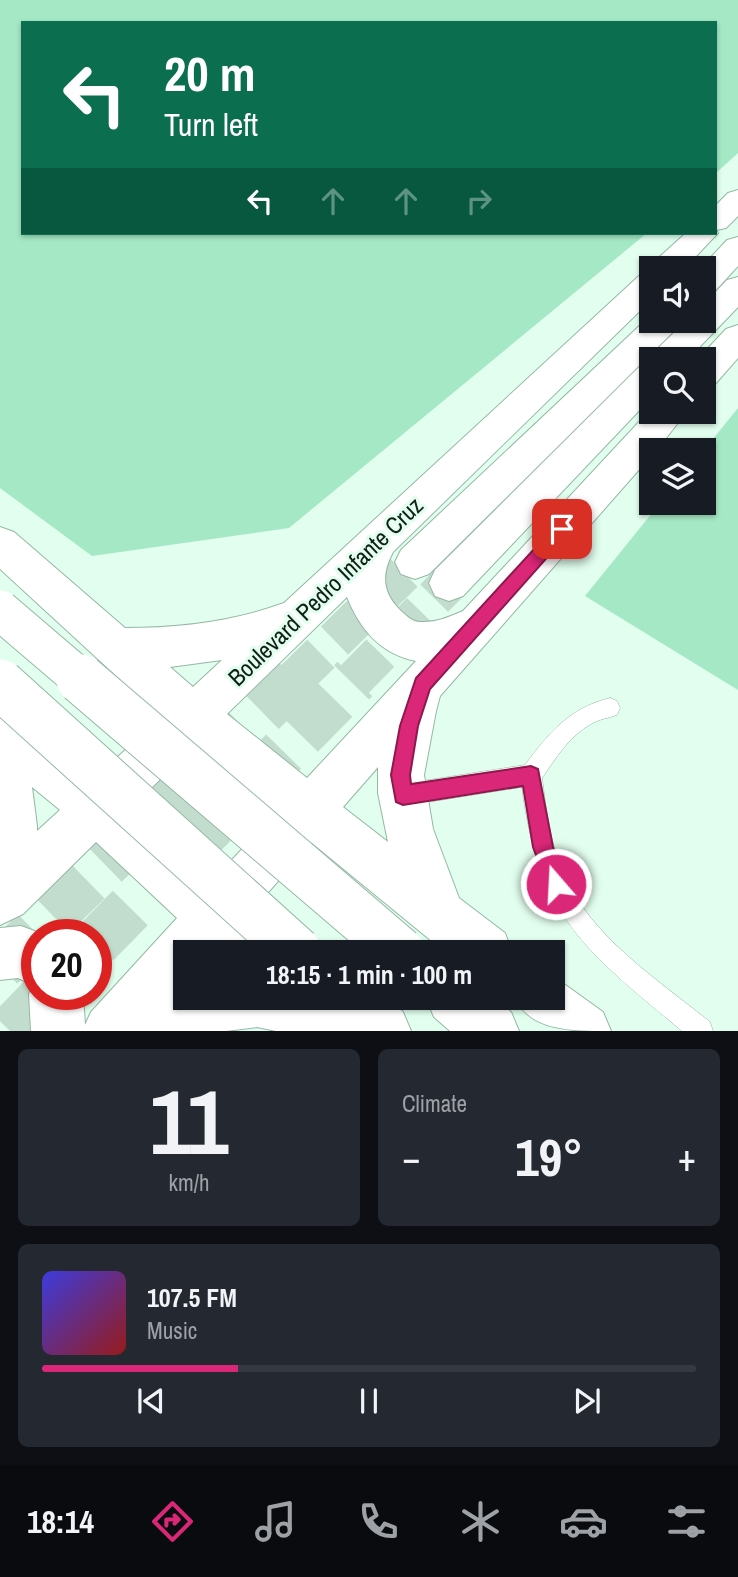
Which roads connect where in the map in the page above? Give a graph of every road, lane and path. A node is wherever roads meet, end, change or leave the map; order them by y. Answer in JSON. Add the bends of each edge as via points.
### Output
{"nodes":[{"id":1,"x":738,"y":200,"type":"edge"},
{"id":2,"x":717,"y":219,"type":"edge"},
{"id":3,"x":701,"y":235,"type":"edge"},
{"id":4,"x":738,"y":247,"type":"edge"},
{"id":5,"x":679,"y":256,"type":"edge"},
{"id":6,"x":716,"y":271,"type":"edge"},
{"id":7,"x":738,"y":288,"type":"edge"},
{"id":8,"x":639,"y":293,"type":"edge"},
{"id":9,"x":653,"y":333,"type":"edge"},
{"id":10,"x":738,"y":337,"type":"edge"},
{"id":11,"x":680,"y":347,"type":"edge"},
{"id":12,"x":716,"y":361,"type":"edge"},
{"id":13,"x":639,"y":388,"type":"edge"},
{"id":14,"x":658,"y":424,"type":"edge"},
{"id":15,"x":381,"y":538,"type":"junction"},
{"id":16,"x":0,"y":544,"type":"edge"},
{"id":17,"x":415,"y":562,"type":"tunnel mouth"},
{"id":18,"x":449,"y":583,"type":"tunnel mouth"},
{"id":19,"x":324,"y":594,"type":"junction"},
{"id":20,"x":0,"y":610,"type":"edge"},
{"id":21,"x":473,"y":626,"type":"junction"},
{"id":22,"x":116,"y":648,"type":"junction"},
{"id":23,"x":0,"y":684,"type":"edge"},
{"id":24,"x":422,"y":684,"type":"junction"},
{"id":25,"x":610,"y":708,"type":"dead end"},
{"id":26,"x":193,"y":716,"type":"junction"},
{"id":27,"x":1,"y":731,"type":"edge"},
{"id":28,"x":531,"y":775,"type":"junction"},
{"id":29,"x":403,"y":795,"type":"junction"},
{"id":30,"x":95,"y":808,"type":"junction"},
{"id":31,"x":309,"y":808,"type":"junction"},
{"id":32,"x":2,"y":898,"type":"edge"},
{"id":33,"x":214,"y":916,"type":"junction"},
{"id":34,"x":441,"y":916,"type":"junction"},
{"id":35,"x":239,"y":940,"type":"edge"},
{"id":36,"x":284,"y":940,"type":"edge"},
{"id":37,"x":386,"y":940,"type":"edge"},
{"id":38,"x":471,"y":940,"type":"edge"},
{"id":39,"x":21,"y":952,"type":"edge"},
{"id":40,"x":0,"y":954,"type":"edge"},
{"id":41,"x":59,"y":1010,"type":"edge"},
{"id":42,"x":315,"y":1010,"type":"edge"},
{"id":43,"x":360,"y":1010,"type":"edge"},
{"id":44,"x":467,"y":1010,"type":"edge"},
{"id":45,"x":557,"y":1010,"type":"edge"},
{"id":46,"x":58,"y":1031,"type":"edge"},
{"id":47,"x":110,"y":1031,"type":"edge"},
{"id":48,"x":168,"y":1031,"type":"edge"},
{"id":49,"x":329,"y":1031,"type":"edge"},
{"id":50,"x":338,"y":1031,"type":"edge"},
{"id":51,"x":384,"y":1031,"type":"edge"},
{"id":52,"x":492,"y":1031,"type":"edge"},
{"id":53,"x":584,"y":1031,"type":"edge"},
{"id":54,"x":701,"y":1031,"type":"edge"}],
"edges":[{"from":1,"to":2,"type":"main road"},
{"from":3,"to":5,"type":"main road"},
{"from":4,"to":6,"type":"main road"},
{"from":7,"to":11,"type":"main road"},
{"from":8,"to":15,"type":"main road","name":"Boulevard Pedro Infante Cruz"},
{"from":9,"to":17,"type":"main road","name":"Boulevard Pedro Infante Cruz"},
{"from":10,"to":12,"type":"main road"},
{"from":13,"to":18,"type":"main road"},
{"from":14,"to":21,"type":"main road"},
{"from":15,"to":19,"type":"main road","name":"Boulevard Pedro Infante Cruz"},
{"from":15,"to":21,"type":"main road","via":[[368,560],[364,582],[373,608],[390,629],[416,642],[440,641]]},
{"from":16,"to":22,"type":"main road"},
{"from":19,"to":22,"type":"main road","via":[[285,622],[248,636],[180,648]]},
{"from":19,"to":26,"type":"main road","name":"Boulevard Pedro Infante Cruz"},
{"from":20,"to":37,"type":"main road","bridge":true},
{"from":21,"to":24,"type":"main road"},
{"from":22,"to":26,"type":"main road"},
{"from":23,"to":36,"type":"main road","bridge":true},
{"from":24,"to":29,"type":"main road","via":[[402,763]]},
{"from":24,"to":31,"type":"main road"},
{"from":25,"to":28,"type":"lane","via":[[577,719]]},
{"from":26,"to":30,"type":"main road","name":"Boulevard Pedro Infante Cruz"},
{"from":26,"to":31,"type":"main road"},
{"from":27,"to":30,"type":"main road"},
{"from":27,"to":32,"type":"main road","via":[[13,826]]},
{"from":28,"to":29,"type":"lane"},
{"from":28,"to":54,"type":"lane","via":[[543,847],[556,884],[577,919],[622,965]]},
{"from":29,"to":34,"type":"main road","via":[[408,828]]},
{"from":30,"to":32,"type":"main road","name":"Boulevard Pedro Infante Cruz"},
{"from":30,"to":33,"type":"main road"},
{"from":31,"to":33,"type":"main road"},
{"from":31,"to":34,"type":"main road"},
{"from":33,"to":35,"type":"main road"},
{"from":33,"to":47,"type":"main road"},
{"from":34,"to":38,"type":"main road"},
{"from":39,"to":40,"type":"main road"},
{"from":41,"to":46,"type":"main road"},
{"from":42,"to":50,"type":"main road"},
{"from":43,"to":51,"type":"main road"},
{"from":44,"to":52,"type":"main road"},
{"from":45,"to":53,"type":"main road"},
{"from":48,"to":49,"type":"main road","via":[[234,1001],[271,1002]]}]}
